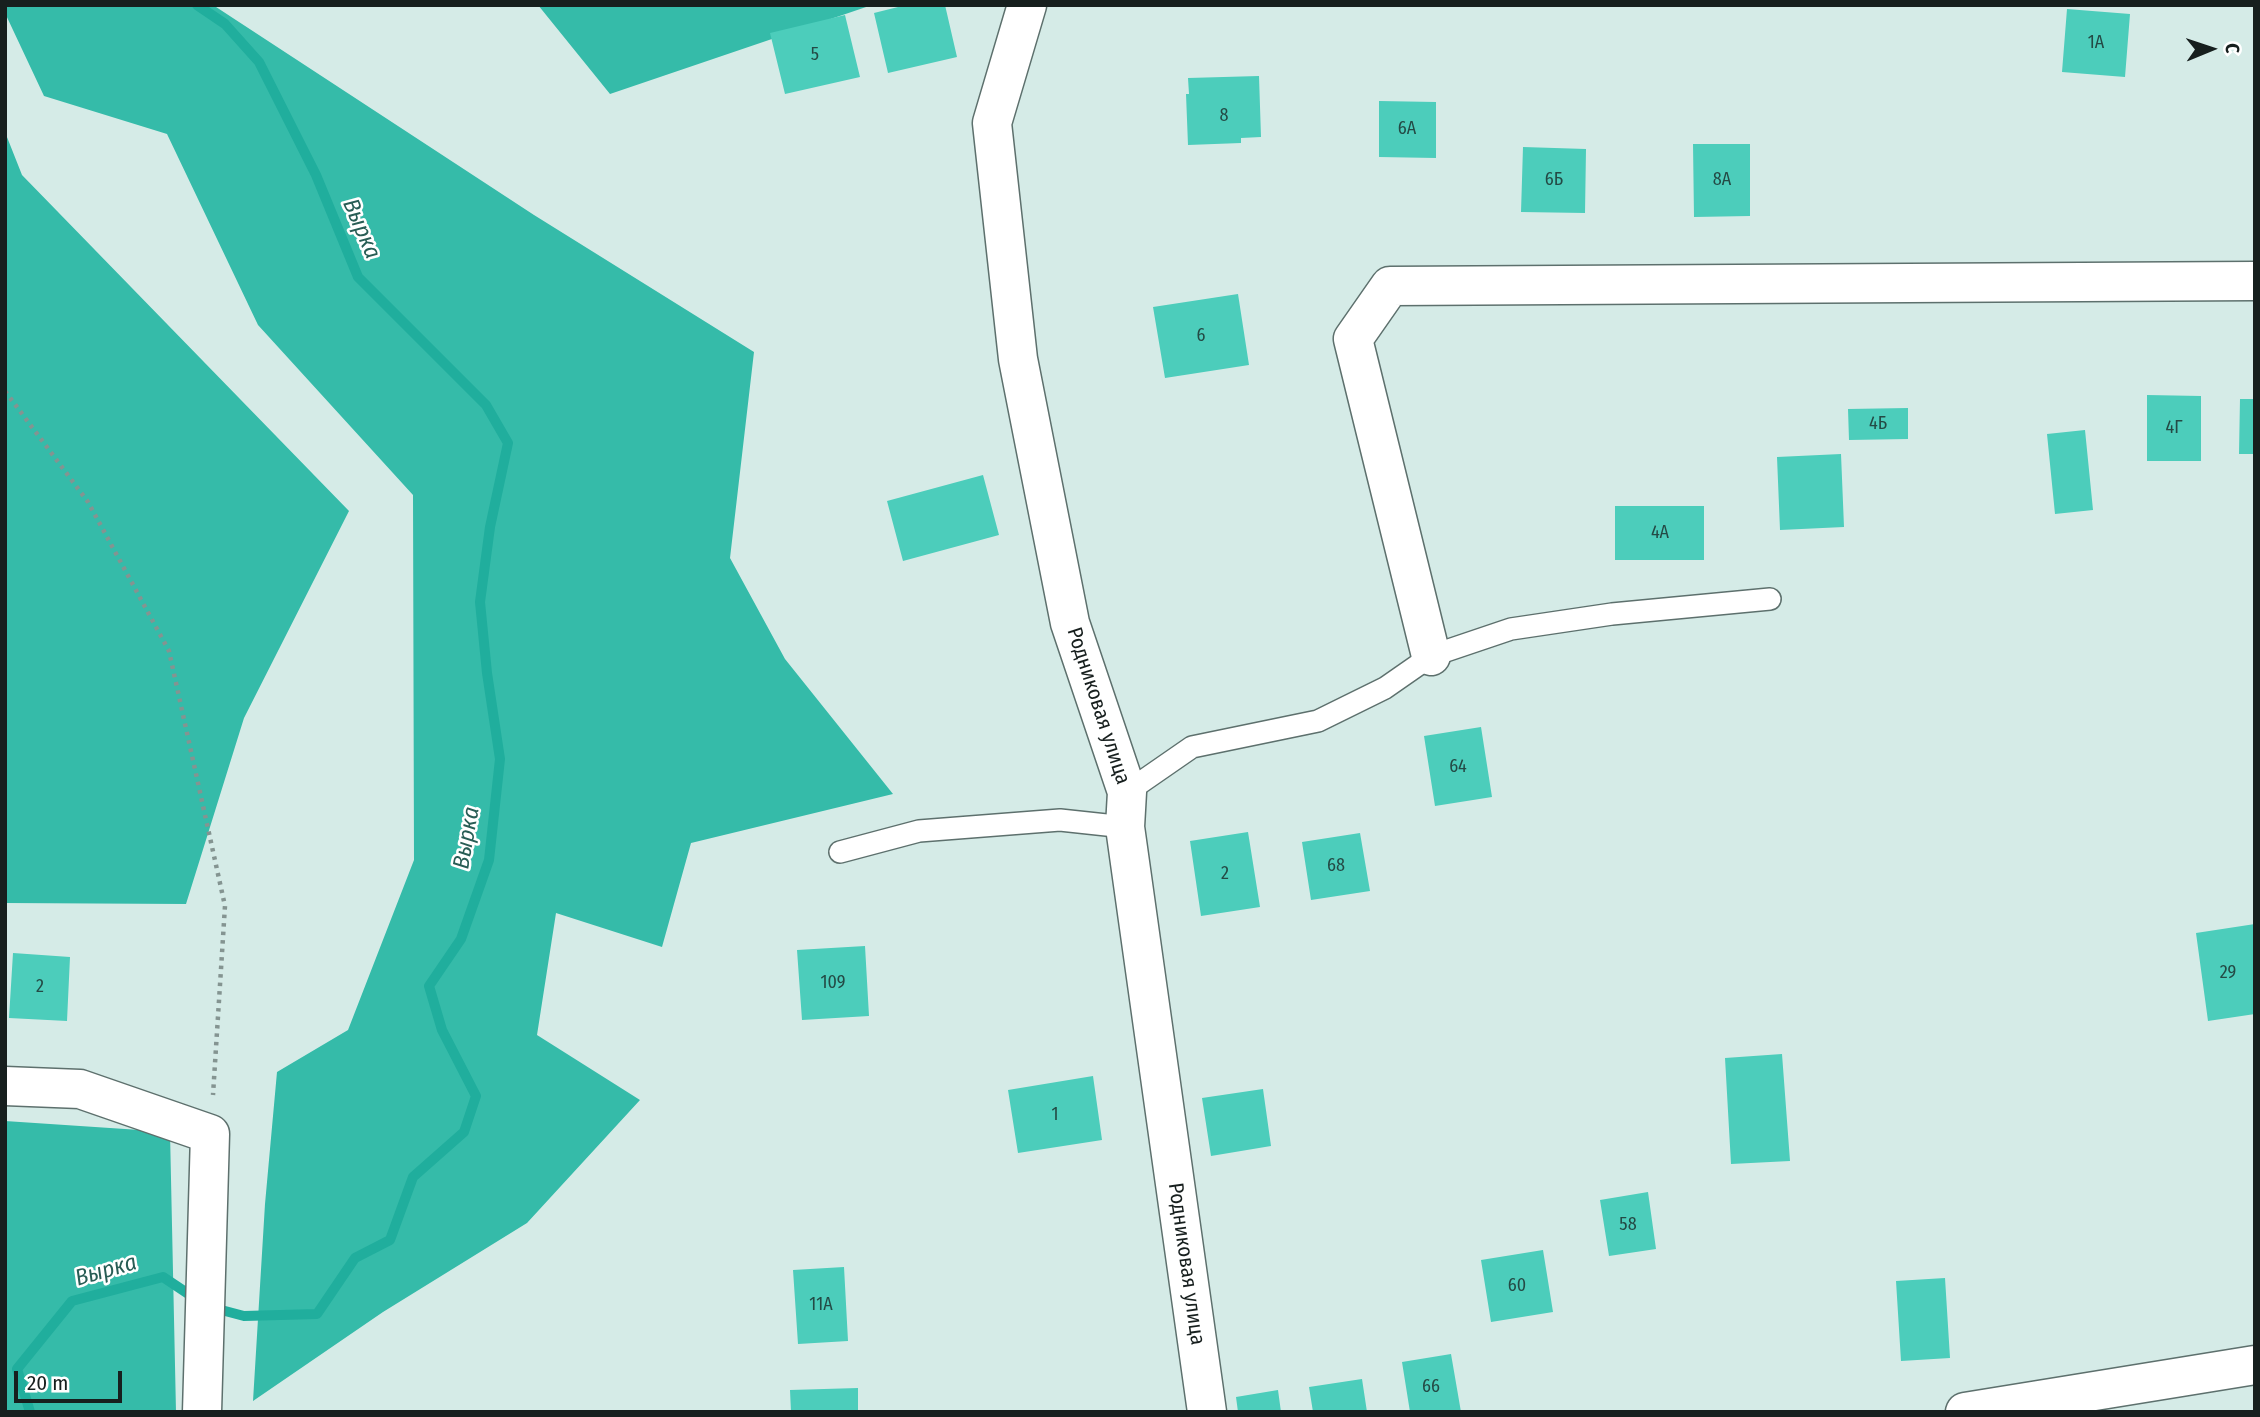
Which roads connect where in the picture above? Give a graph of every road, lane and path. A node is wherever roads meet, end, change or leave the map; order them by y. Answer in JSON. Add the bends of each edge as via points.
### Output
{"nodes":[{"id":1,"x":1027,"y":5,"type":"edge"},
{"id":2,"x":2255,"y":281,"type":"edge"},
{"id":3,"x":5,"y":391,"type":"edge"},
{"id":4,"x":1770,"y":599,"type":"dead end"},
{"id":5,"x":1430,"y":656,"type":"junction"},
{"id":6,"x":1126,"y":809,"type":"junction"},
{"id":7,"x":840,"y":852,"type":"dead end"},
{"id":8,"x":5,"y":1086,"type":"edge"},
{"id":9,"x":210,"y":1134,"type":"junction"},
{"id":10,"x":2255,"y":1366,"type":"edge"},
{"id":11,"x":202,"y":1412,"type":"edge"},
{"id":12,"x":1207,"y":1412,"type":"edge"},
{"id":13,"x":1965,"y":1412,"type":"edge"}],
"edges":[{"from":1,"to":6,"type":"street","name":"Родниковая улица","via":[[992,123],[1018,359],[1070,623]]},
{"from":2,"to":5,"type":"street","via":[[1390,286],[1353,339]]},
{"from":3,"to":9,"type":"path","via":[[88,502],[169,651],[225,906]]},
{"from":4,"to":5,"type":"lane","via":[[1524,627]]},
{"from":5,"to":6,"type":"lane","via":[[1385,688],[1318,721],[1192,747]]},
{"from":6,"to":7,"type":"lane","via":[[1060,820],[919,831]]},
{"from":6,"to":12,"type":"street","name":"Родниковая улица"},
{"from":8,"to":9,"type":"street","via":[[80,1089]]},
{"from":9,"to":11,"type":"street"},
{"from":10,"to":13,"type":"street"}]}
